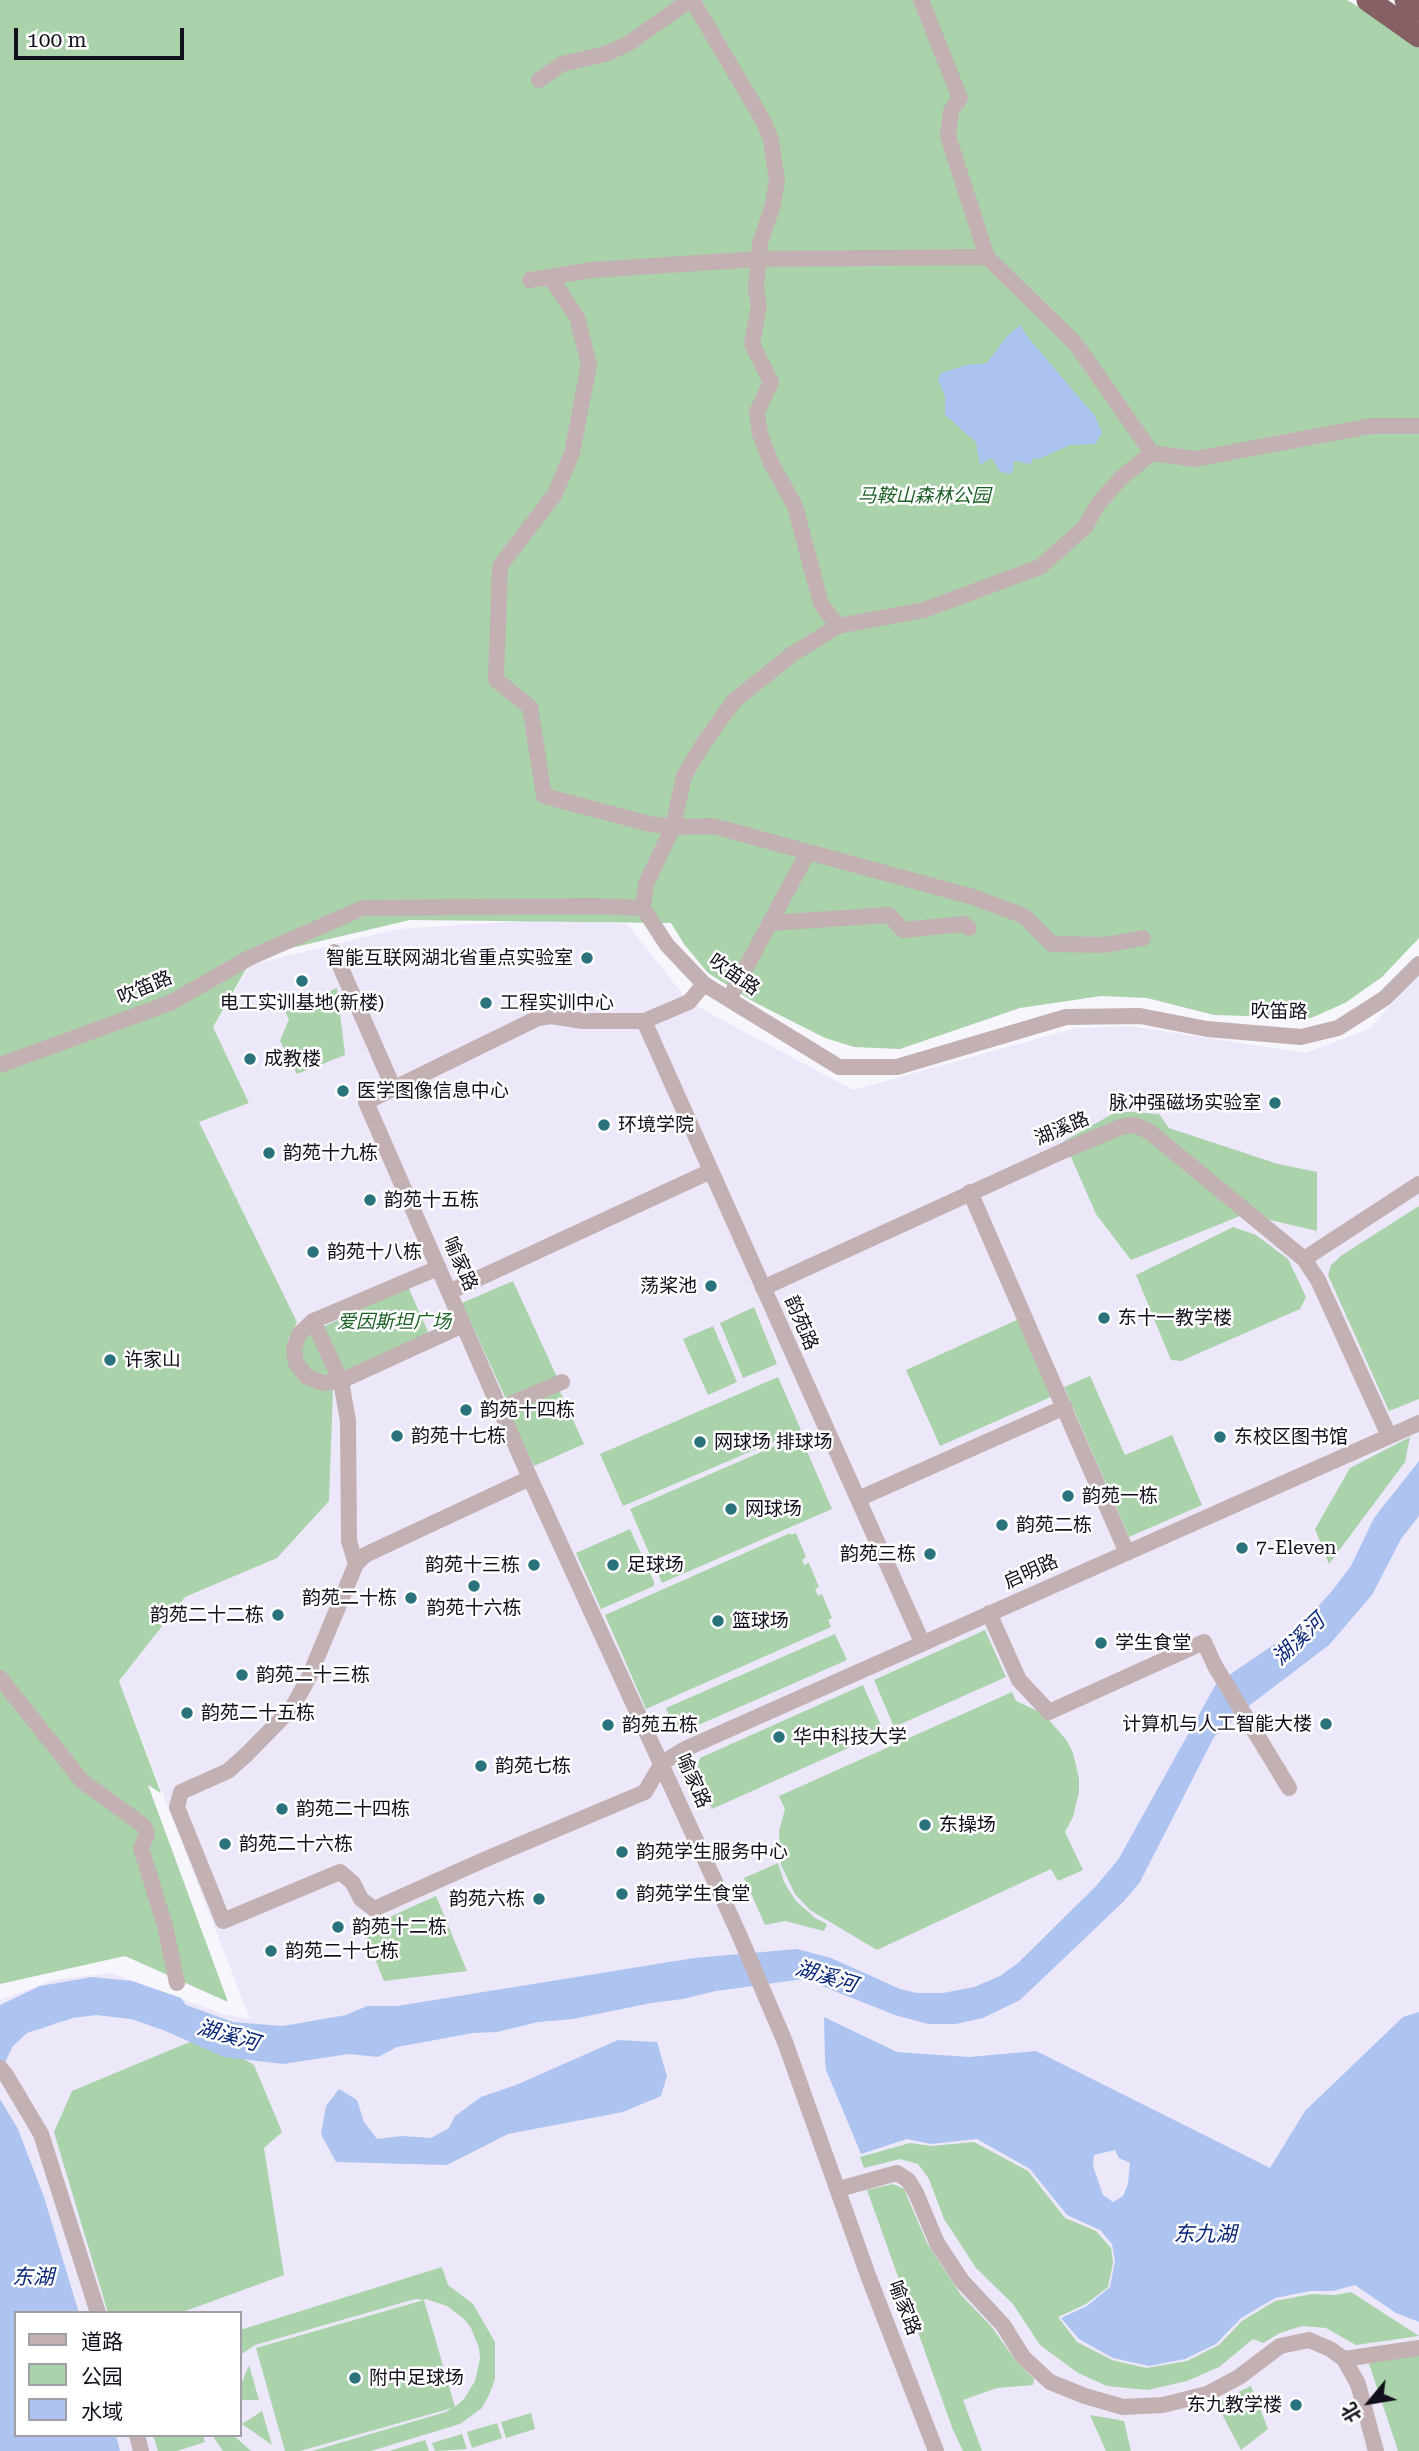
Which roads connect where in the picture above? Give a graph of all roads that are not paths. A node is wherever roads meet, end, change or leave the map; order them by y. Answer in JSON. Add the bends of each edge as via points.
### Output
{"nodes":[{"id":1,"x":691,"y":0,"type":"edge"},
{"id":2,"x":921,"y":0,"type":"edge"},
{"id":3,"x":1368,"y":0,"type":"edge"},
{"id":4,"x":1406,"y":0,"type":"edge"},
{"id":5,"x":1419,"y":10,"type":"edge"},
{"id":6,"x":1419,"y":36,"type":"edge"},
{"id":7,"x":539,"y":80,"type":"dead end"},
{"id":8,"x":987,"y":257,"type":"junction"},
{"id":9,"x":759,"y":259,"type":"junction"},
{"id":10,"x":550,"y":277,"type":"junction"},
{"id":11,"x":530,"y":280,"type":"dead end"},
{"id":12,"x":1419,"y":426,"type":"edge"},
{"id":13,"x":1152,"y":453,"type":"junction"},
{"id":14,"x":838,"y":626,"type":"junction"},
{"id":15,"x":673,"y":827,"type":"junction"},
{"id":16,"x":808,"y":852,"type":"junction"},
{"id":17,"x":643,"y":908,"type":"junction"},
{"id":18,"x":770,"y":923,"type":"junction"},
{"id":19,"x":969,"y":928,"type":"dead end"},
{"id":20,"x":1143,"y":938,"type":"dead end"},
{"id":21,"x":334,"y":952,"type":"dead end"},
{"id":22,"x":1419,"y":964,"type":"edge"},
{"id":23,"x":704,"y":984,"type":"junction"},
{"id":24,"x":729,"y":999,"type":"junction"},
{"id":25,"x":643,"y":1021,"type":"junction"},
{"id":26,"x":0,"y":1065,"type":"edge"},
{"id":27,"x":393,"y":1087,"type":"junction"},
{"id":28,"x":711,"y":1171,"type":"junction"},
{"id":29,"x":1419,"y":1185,"type":"edge"},
{"id":30,"x":970,"y":1192,"type":"junction"},
{"id":31,"x":1304,"y":1258,"type":"junction"},
{"id":32,"x":438,"y":1268,"type":"junction"},
{"id":33,"x":763,"y":1287,"type":"junction"},
{"id":34,"x":449,"y":1292,"type":"junction"},
{"id":35,"x":313,"y":1321,"type":"junction"},
{"id":36,"x":463,"y":1325,"type":"junction"},
{"id":37,"x":341,"y":1381,"type":"junction"},
{"id":38,"x":562,"y":1382,"type":"dead end"},
{"id":39,"x":1065,"y":1407,"type":"junction"},
{"id":40,"x":500,"y":1408,"type":"junction"},
{"id":41,"x":1419,"y":1423,"type":"edge"},
{"id":42,"x":1389,"y":1436,"type":"junction"},
{"id":43,"x":530,"y":1478,"type":"junction"},
{"id":44,"x":858,"y":1499,"type":"junction"},
{"id":45,"x":1127,"y":1553,"type":"junction"},
{"id":46,"x":356,"y":1564,"type":"junction"},
{"id":47,"x":989,"y":1613,"type":"junction"},
{"id":48,"x":922,"y":1642,"type":"junction"},
{"id":49,"x":0,"y":1678,"type":"edge"},
{"id":50,"x":662,"y":1763,"type":"junction"},
{"id":51,"x":1289,"y":1788,"type":"dead end"},
{"id":52,"x":177,"y":1983,"type":"dead end"},
{"id":53,"x":3,"y":2071,"type":"edge"},
{"id":54,"x":839,"y":2189,"type":"junction"},
{"id":55,"x":97,"y":2311,"type":"edge"},
{"id":56,"x":1419,"y":2347,"type":"edge"},
{"id":57,"x":1344,"y":2359,"type":"junction"},
{"id":58,"x":936,"y":2451,"type":"edge"},
{"id":59,"x":1376,"y":2451,"type":"edge"}],
"edges":[{"from":1,"to":7,"type":"street","via":[[628,44],[562,64]]},
{"from":1,"to":9,"type":"street","via":[[771,140],[777,181]]},
{"from":2,"to":8,"type":"street","via":[[960,98],[951,111],[948,136]]},
{"from":3,"to":6,"type":"highway"},
{"from":4,"to":5,"type":"highway"},
{"from":8,"to":9,"type":"street"},
{"from":8,"to":13,"type":"street","via":[[1075,344]]},
{"from":9,"to":10,"type":"street"},
{"from":9,"to":14,"type":"street","via":[[759,305],[752,344],[772,382],[757,412],[760,434],[795,506],[821,604]]},
{"from":10,"to":11,"type":"street"},
{"from":10,"to":15,"type":"street","via":[[577,317],[589,365],[572,453],[555,494],[500,566],[496,680],[530,706],[544,796]]},
{"from":12,"to":13,"type":"street","via":[[1371,426],[1195,459]]},
{"from":13,"to":14,"type":"street","via":[[1121,478],[1085,527],[1040,567],[924,610]]},
{"from":14,"to":15,"type":"street","via":[[791,654],[734,701],[684,776]]},
{"from":15,"to":16,"type":"street","via":[[713,826]]},
{"from":15,"to":17,"type":"street","via":[[646,884]]},
{"from":16,"to":18,"type":"street"},
{"from":16,"to":20,"type":"street","via":[[973,897],[1024,916],[1052,944],[1105,945]]},
{"from":17,"to":23,"type":"street","name":"吹笛路","via":[[667,945]]},
{"from":17,"to":26,"type":"street","name":"吹笛路","via":[[363,908],[249,958],[170,1003]]},
{"from":18,"to":19,"type":"street","via":[[889,915],[903,930],[963,924]]},
{"from":18,"to":24,"type":"street"},
{"from":21,"to":27,"type":"street"},
{"from":22,"to":24,"type":"street","name":"吹笛路","via":[[1385,998],[1338,1028],[1301,1037],[1207,1029],[1140,1016],[1066,1017],[897,1067],[839,1067]]},
{"from":23,"to":24,"type":"street","name":"吹笛路"},
{"from":23,"to":25,"type":"street","via":[[689,1002]]},
{"from":25,"to":27,"type":"street","via":[[538,1018]]},
{"from":25,"to":28,"type":"street","name":"韵苑路"},
{"from":27,"to":32,"type":"street","name":"喻家路","via":[[366,1102]]},
{"from":28,"to":33,"type":"street","name":"韵苑路"},
{"from":28,"to":34,"type":"street"},
{"from":29,"to":31,"type":"street"},
{"from":30,"to":31,"type":"street","name":"湖溪路","via":[[1135,1125],[1150,1132]]},
{"from":30,"to":33,"type":"street","name":"湖溪路"},
{"from":30,"to":39,"type":"street"},
{"from":31,"to":42,"type":"street","via":[[1327,1298]]},
{"from":32,"to":34,"type":"street","name":"喻家路"},
{"from":32,"to":35,"type":"street"},
{"from":33,"to":44,"type":"street","name":"韵苑路"},
{"from":34,"to":36,"type":"street","name":"喻家路"},
{"from":35,"to":37,"type":"street"},
{"from":35,"to":37,"type":"street","via":[[299,1334],[296,1363],[307,1377],[323,1383]]},
{"from":36,"to":37,"type":"street"},
{"from":36,"to":40,"type":"street","name":"喻家路"},
{"from":37,"to":46,"type":"street","via":[[348,1421],[349,1541]]},
{"from":38,"to":40,"type":"street"},
{"from":39,"to":44,"type":"street"},
{"from":39,"to":45,"type":"street"},
{"from":40,"to":43,"type":"street","name":"喻家路"},
{"from":41,"to":42,"type":"street","name":"启明路"},
{"from":42,"to":45,"type":"street","name":"启明路"},
{"from":43,"to":46,"type":"street","via":[[365,1555]]},
{"from":43,"to":50,"type":"street","name":"喻家路"},
{"from":44,"to":48,"type":"street","name":"韵苑路"},
{"from":45,"to":47,"type":"street","name":"启明路"},
{"from":46,"to":50,"type":"street","via":[[292,1708],[228,1771],[181,1792],[177,1807],[223,1922],[340,1872],[374,1909],[645,1792]]},
{"from":47,"to":48,"type":"street","name":"启明路"},
{"from":47,"to":51,"type":"street","via":[[1019,1680],[1049,1712],[1204,1642]]},
{"from":48,"to":50,"type":"street","name":"启明路"},
{"from":49,"to":52,"type":"street","via":[[82,1781],[144,1826],[147,1835],[141,1848]]},
{"from":50,"to":54,"type":"street","name":"喻家路","via":[[785,2042]]},
{"from":53,"to":55,"type":"street","via":[[41,2134]]},
{"from":54,"to":57,"type":"street","via":[[897,2173],[908,2180],[937,2243],[1023,2357],[1050,2382],[1085,2396],[1123,2407],[1186,2400],[1239,2377],[1280,2346],[1309,2340]]},
{"from":54,"to":58,"type":"street","name":"喻家路"},
{"from":56,"to":57,"type":"street"},
{"from":57,"to":59,"type":"street","via":[[1358,2384]]}]}
